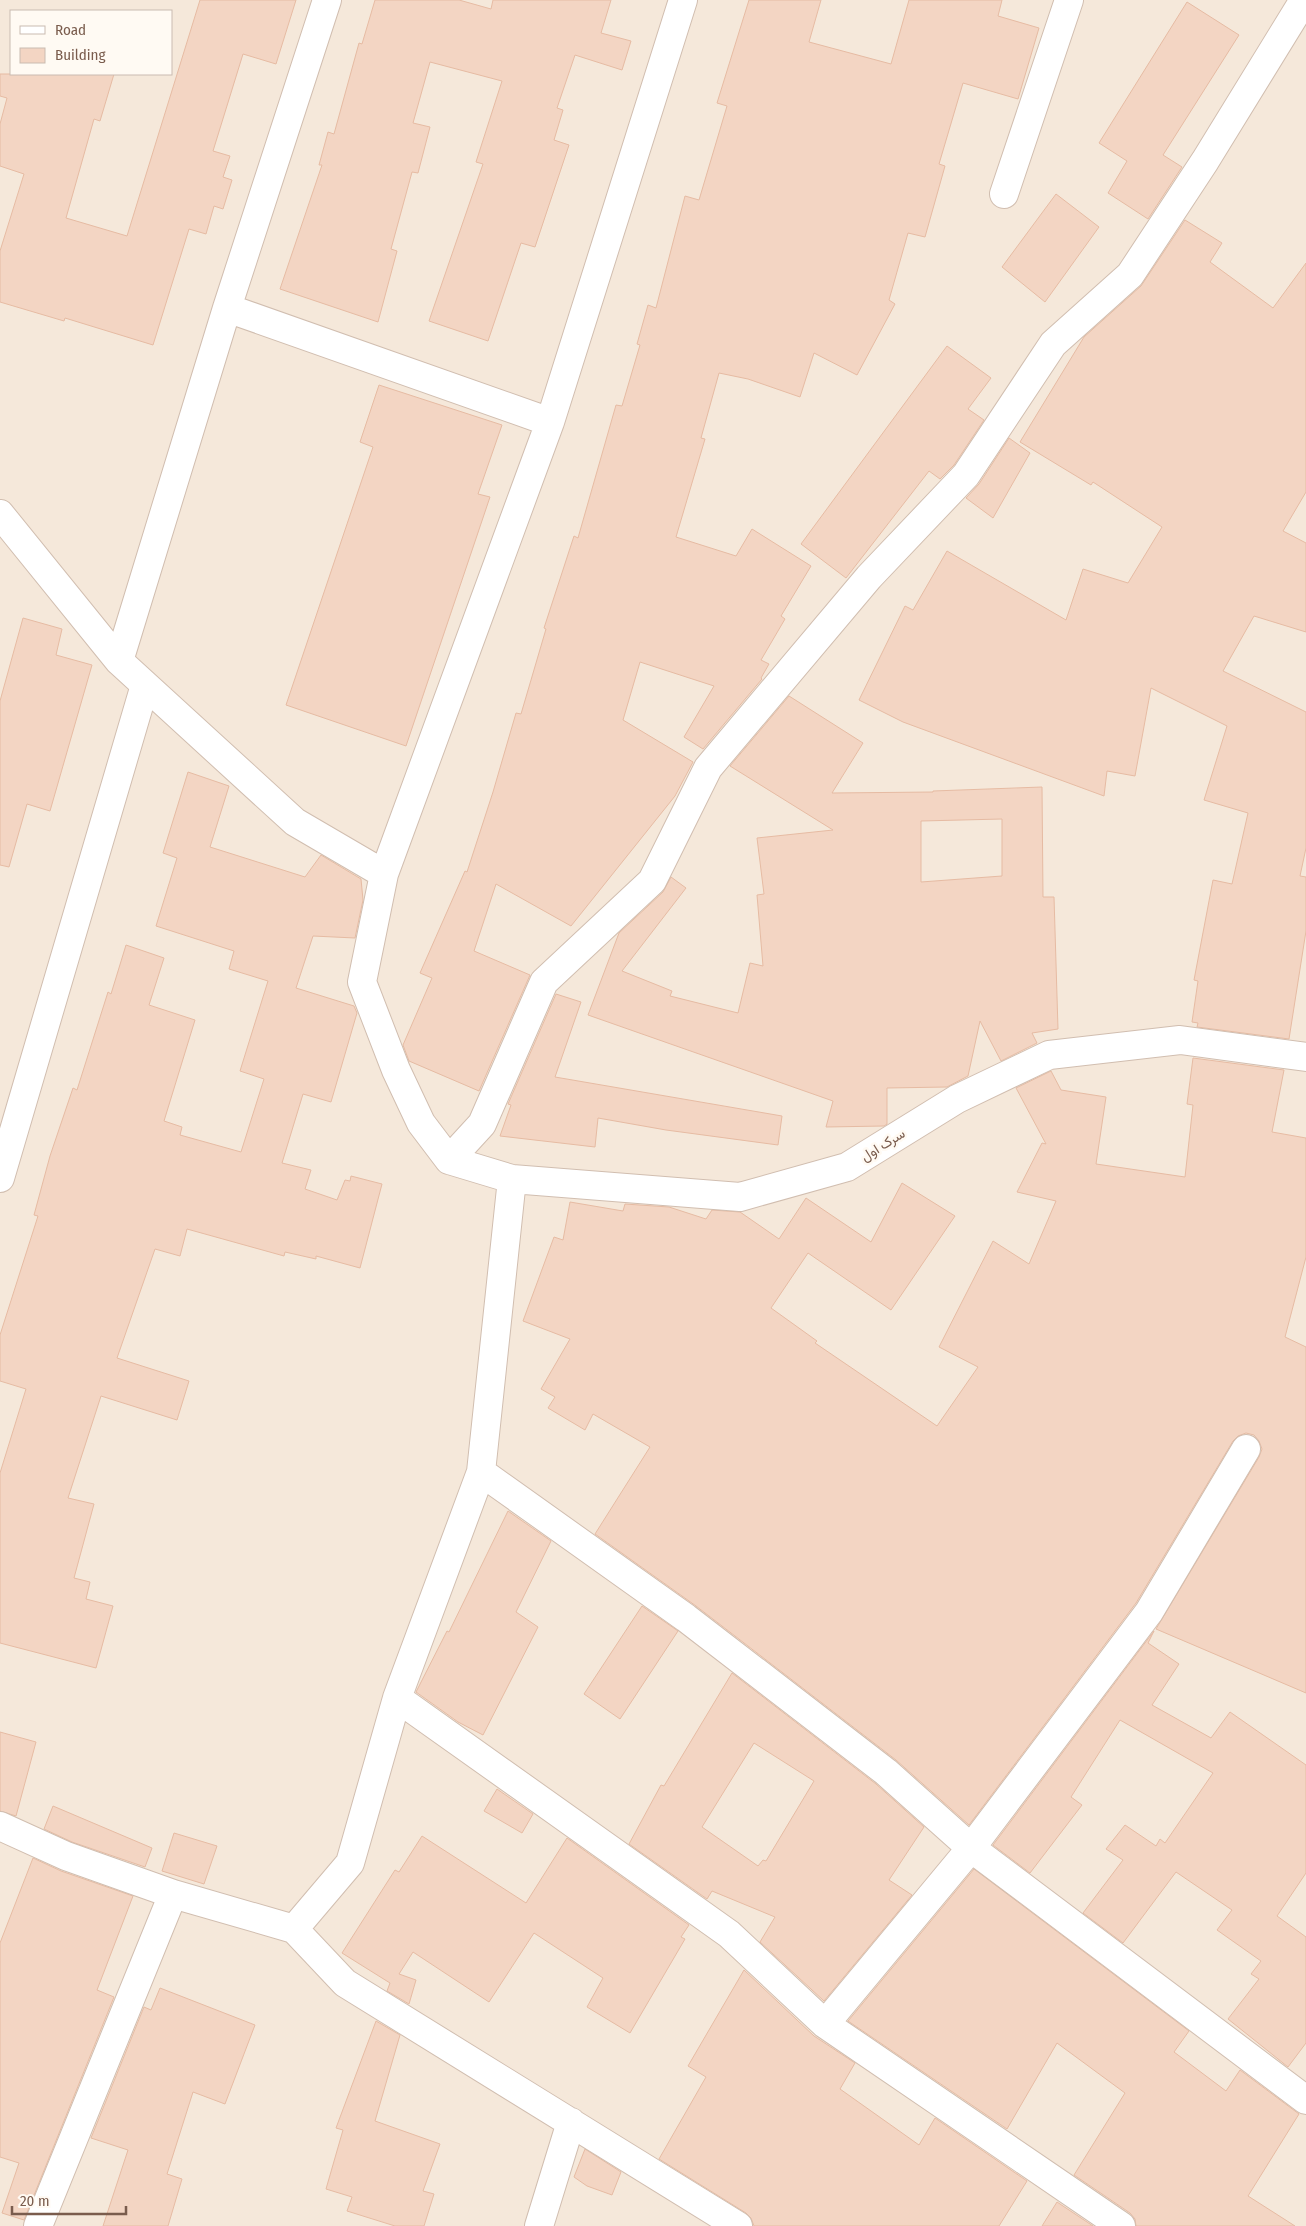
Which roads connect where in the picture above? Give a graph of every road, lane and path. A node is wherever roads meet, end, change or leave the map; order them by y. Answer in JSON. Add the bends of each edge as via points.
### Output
{"nodes":[{"id":1,"x":327,"y":0,"type":"edge"},
{"id":2,"x":683,"y":0,"type":"edge"},
{"id":3,"x":1069,"y":0,"type":"edge"},
{"id":4,"x":1304,"y":0,"type":"edge"},
{"id":5,"x":1004,"y":194,"type":"dead end"},
{"id":6,"x":227,"y":308,"type":"junction"},
{"id":7,"x":550,"y":422,"type":"junction"},
{"id":8,"x":0,"y":514,"type":"edge"},
{"id":9,"x":119,"y":661,"type":"junction"},
{"id":10,"x":146,"y":685,"type":"junction"},
{"id":11,"x":384,"y":874,"type":"junction"},
{"id":12,"x":1306,"y":1058,"type":"edge"},
{"id":13,"x":449,"y":1160,"type":"junction"},
{"id":14,"x":0,"y":1178,"type":"edge"},
{"id":15,"x":512,"y":1179,"type":"junction"},
{"id":16,"x":1246,"y":1449,"type":"dead end"},
{"id":17,"x":481,"y":1472,"type":"junction"},
{"id":18,"x":397,"y":1698,"type":"junction"},
{"id":19,"x":0,"y":1826,"type":"edge"},
{"id":20,"x":971,"y":1848,"type":"junction"},
{"id":21,"x":173,"y":1894,"type":"junction"},
{"id":22,"x":294,"y":1929,"type":"junction"},
{"id":23,"x":825,"y":2024,"type":"junction"},
{"id":24,"x":1306,"y":2100,"type":"edge"},
{"id":25,"x":571,"y":2122,"type":"junction"},
{"id":26,"x":38,"y":2226,"type":"edge"},
{"id":27,"x":539,"y":2226,"type":"edge"},
{"id":28,"x":738,"y":2226,"type":"edge"},
{"id":29,"x":1121,"y":2226,"type":"edge"}],
"edges":[{"from":1,"to":6,"type":"street"},
{"from":2,"to":7,"type":"street"},
{"from":3,"to":5,"type":"street"},
{"from":4,"to":13,"type":"street","via":[[1205,162],[1130,275],[1053,344],[966,475],[869,577],[708,768],[652,881],[544,982],[482,1124]]},
{"from":6,"to":7,"type":"street"},
{"from":6,"to":9,"type":"street"},
{"from":7,"to":11,"type":"street"},
{"from":8,"to":9,"type":"street"},
{"from":9,"to":10,"type":"street"},
{"from":10,"to":11,"type":"street","via":[[295,822]]},
{"from":10,"to":14,"type":"street"},
{"from":11,"to":13,"type":"street","via":[[362,982],[396,1070],[421,1123]]},
{"from":12,"to":15,"type":"street","name":"سرک اول","via":[[1180,1040],[1050,1055],[957,1099],[847,1167],[740,1196]]},
{"from":13,"to":15,"type":"street","name":"سرک اول"},
{"from":15,"to":17,"type":"street"},
{"from":16,"to":20,"type":"street","via":[[1149,1612]]},
{"from":17,"to":18,"type":"street"},
{"from":17,"to":20,"type":"street","via":[[694,1624],[886,1772]]},
{"from":18,"to":22,"type":"street","via":[[350,1863]]},
{"from":18,"to":23,"type":"street","via":[[729,1934]]},
{"from":19,"to":21,"type":"street","via":[[66,1856]]},
{"from":20,"to":23,"type":"street"},
{"from":20,"to":24,"type":"street"},
{"from":21,"to":22,"type":"street"},
{"from":21,"to":26,"type":"street"},
{"from":22,"to":25,"type":"street","via":[[345,1983]]},
{"from":23,"to":29,"type":"street"},
{"from":25,"to":27,"type":"street"},
{"from":25,"to":28,"type":"street"}]}
